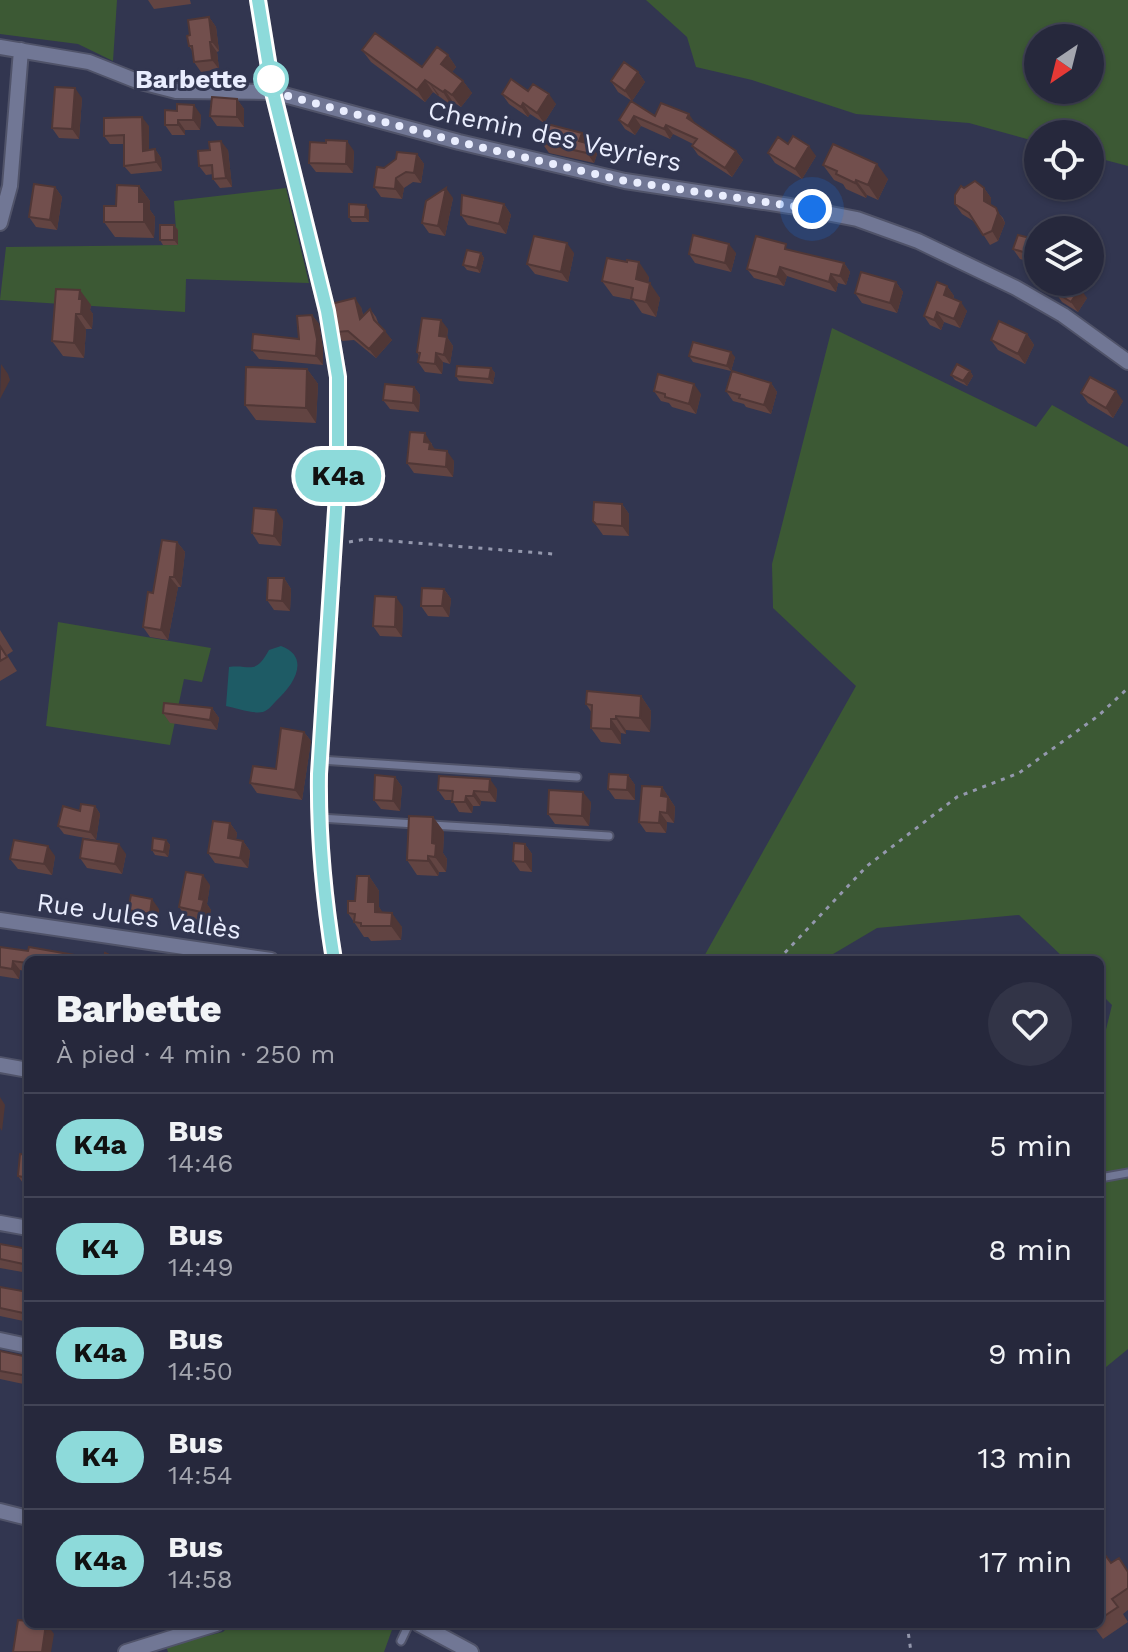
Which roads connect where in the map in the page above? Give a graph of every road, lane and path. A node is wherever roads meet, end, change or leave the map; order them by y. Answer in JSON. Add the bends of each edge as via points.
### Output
{"nodes":[{"id":1,"x":258,"y":0,"type":"edge"},
{"id":2,"x":0,"y":47,"type":"edge"},
{"id":3,"x":21,"y":50,"type":"junction"},
{"id":4,"x":273,"y":92,"type":"junction"},
{"id":5,"x":0,"y":223,"type":"edge"},
{"id":6,"x":1128,"y":362,"type":"edge"},
{"id":7,"x":334,"y":542,"type":"junction"},
{"id":8,"x":553,"y":554,"type":"dead end"},
{"id":9,"x":1128,"y":688,"type":"edge"},
{"id":10,"x":320,"y":760,"type":"junction"},
{"id":11,"x":577,"y":777,"type":"dead end"},
{"id":12,"x":318,"y":817,"type":"junction"},
{"id":13,"x":609,"y":836,"type":"dead end"},
{"id":14,"x":0,"y":920,"type":"edge"},
{"id":15,"x":166,"y":944,"type":"junction"},
{"id":16,"x":164,"y":956,"type":"edge"},
{"id":17,"x":245,"y":956,"type":"edge"},
{"id":18,"x":333,"y":956,"type":"edge"},
{"id":19,"x":782,"y":956,"type":"edge"},
{"id":20,"x":0,"y":1065,"type":"edge"},
{"id":21,"x":24,"y":1069,"type":"edge"},
{"id":22,"x":1128,"y":1173,"type":"edge"},
{"id":23,"x":1104,"y":1177,"type":"edge"},
{"id":24,"x":0,"y":1223,"type":"edge"},
{"id":25,"x":24,"y":1227,"type":"edge"},
{"id":26,"x":0,"y":1340,"type":"edge"},
{"id":27,"x":24,"y":1345,"type":"edge"},
{"id":28,"x":0,"y":1511,"type":"edge"},
{"id":29,"x":24,"y":1517,"type":"edge"},
{"id":30,"x":203,"y":1628,"type":"edge"},
{"id":31,"x":407,"y":1628,"type":"edge"},
{"id":32,"x":426,"y":1628,"type":"edge"},
{"id":33,"x":908,"y":1628,"type":"edge"},
{"id":34,"x":401,"y":1641,"type":"dead end"},
{"id":35,"x":126,"y":1652,"type":"edge"},
{"id":36,"x":471,"y":1652,"type":"edge"},
{"id":37,"x":911,"y":1652,"type":"edge"}],
"edges":[{"from":1,"to":4,"type":"street"},
{"from":2,"to":3,"type":"street","name":"Chemin des Veyriers"},
{"from":3,"to":4,"type":"street","name":"Chemin des Veyriers","via":[[89,62],[176,91]]},
{"from":3,"to":5,"type":"street","via":[[10,186]]},
{"from":4,"to":6,"type":"street","name":"Chemin des Veyriers","via":[[625,181],[857,219],[918,241],[1016,288]]},
{"from":4,"to":7,"type":"street","via":[[338,377]]},
{"from":7,"to":8,"type":"path","via":[[366,539]]},
{"from":7,"to":10,"type":"street"},
{"from":9,"to":19,"type":"path","via":[[1019,773],[957,797],[867,866]]},
{"from":10,"to":11,"type":"lane"},
{"from":10,"to":12,"type":"street"},
{"from":12,"to":13,"type":"lane"},
{"from":12,"to":18,"type":"street"},
{"from":14,"to":15,"type":"street","name":"Rue Jules Vallès"},
{"from":15,"to":16,"type":"street"},
{"from":15,"to":17,"type":"street","name":"Rue Jules Vallès"},
{"from":20,"to":21,"type":"street"},
{"from":22,"to":23,"type":"lane"},
{"from":24,"to":25,"type":"street"},
{"from":26,"to":27,"type":"street"},
{"from":28,"to":29,"type":"street"},
{"from":30,"to":35,"type":"street"},
{"from":31,"to":34,"type":"lane"},
{"from":32,"to":36,"type":"street"},
{"from":33,"to":37,"type":"path"}]}
